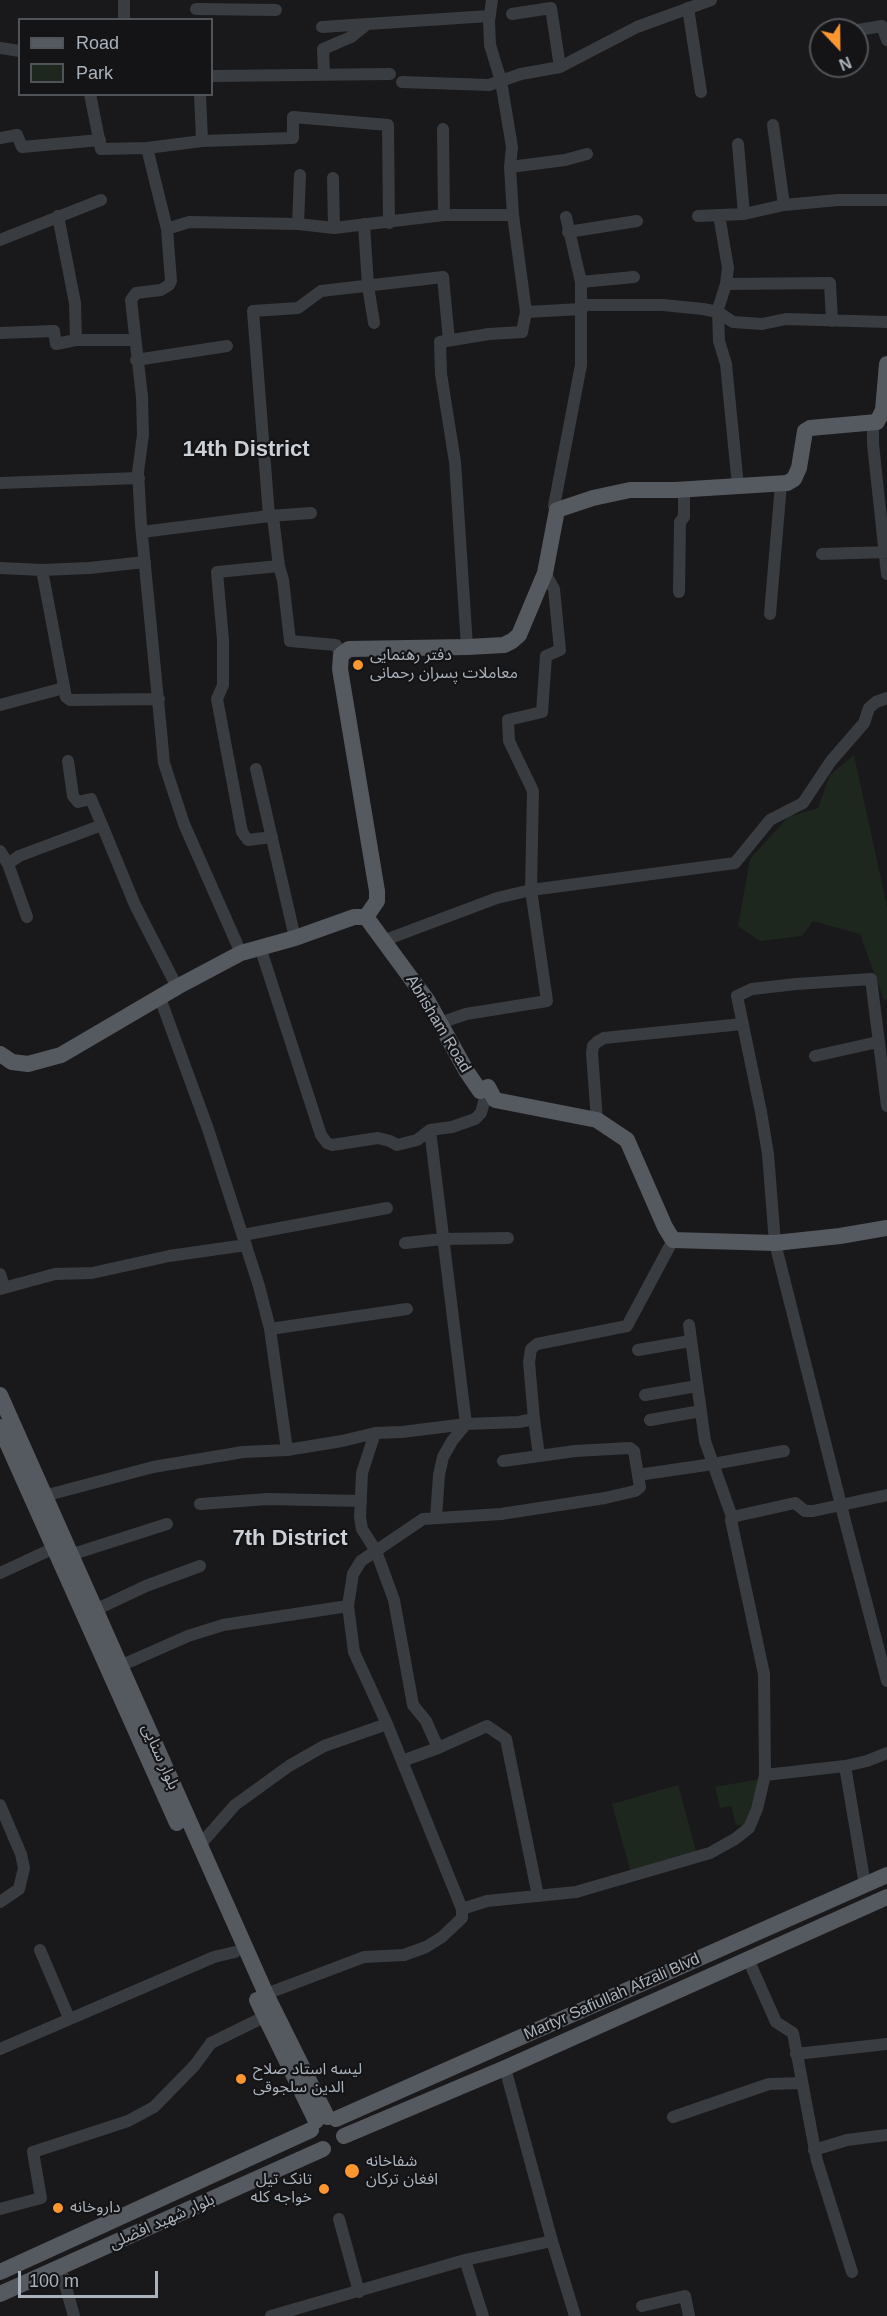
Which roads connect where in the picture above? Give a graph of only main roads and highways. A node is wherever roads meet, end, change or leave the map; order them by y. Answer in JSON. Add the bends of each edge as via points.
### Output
{"nodes":[{"id":1,"x":887,"y":364,"type":"edge"},
{"id":2,"x":879,"y":423,"type":"edge"},
{"id":3,"x":366,"y":917,"type":"junction"},
{"id":4,"x":0,"y":1054,"type":"edge"},
{"id":5,"x":887,"y":1228,"type":"edge"},
{"id":6,"x":0,"y":1395,"type":"edge"},
{"id":7,"x":0,"y":1427,"type":"edge"},
{"id":8,"x":887,"y":1875,"type":"edge"},
{"id":9,"x":887,"y":1897,"type":"edge"},
{"id":10,"x":807,"y":1911,"type":"junction"},
{"id":11,"x":814,"y":1929,"type":"junction"},
{"id":12,"x":323,"y":2122,"type":"junction"},
{"id":13,"x":344,"y":2136,"type":"junction"},
{"id":14,"x":323,"y":2149,"type":"junction"},
{"id":15,"x":0,"y":2272,"type":"edge"},
{"id":16,"x":0,"y":2294,"type":"edge"}],
"edges":[{"from":1,"to":2,"type":"main road"},
{"from":2,"to":3,"type":"main road","via":[[805,431],[799,468],[794,479],[781,484],[630,490],[557,510],[545,573],[519,635],[504,645],[349,649],[341,655],[339,669],[377,891],[377,901]]},
{"from":3,"to":4,"type":"main road","via":[[354,917],[242,953],[61,1055],[28,1064],[12,1062]]},
{"from":3,"to":5,"type":"main road","name":"Abrisham Road","via":[[427,1000],[480,1091],[488,1087],[495,1100],[597,1120],[627,1140],[673,1240],[775,1243]]},
{"from":6,"to":12,"type":"main road","name":"بلوار سنایی"},
{"from":7,"to":12,"type":"main road","name":"بلوار سنایی","via":[[264,2017]]},
{"from":8,"to":10,"type":"main road","name":"Martyr Safiullah Afzali Blvd"},
{"from":9,"to":11,"type":"main road","name":"Martyr Safiullah Afzali Blvd"},
{"from":10,"to":11,"type":"main road"},
{"from":10,"to":12,"type":"main road","name":"Martyr Safiullah Afzali Blvd"},
{"from":11,"to":13,"type":"main road","name":"Martyr Safiullah Afzali Blvd"},
{"from":12,"to":13,"type":"main road","via":[[343,2126]]},
{"from":12,"to":14,"type":"main road","via":[[315,2144]]},
{"from":12,"to":15,"type":"main road","name":"بلوار شهید افضلی"},
{"from":13,"to":14,"type":"main road","name":"بلوار شهید افضلی","via":[[337,2147]]},
{"from":14,"to":16,"type":"main road","name":"بلوار شهید افضلی"}]}
